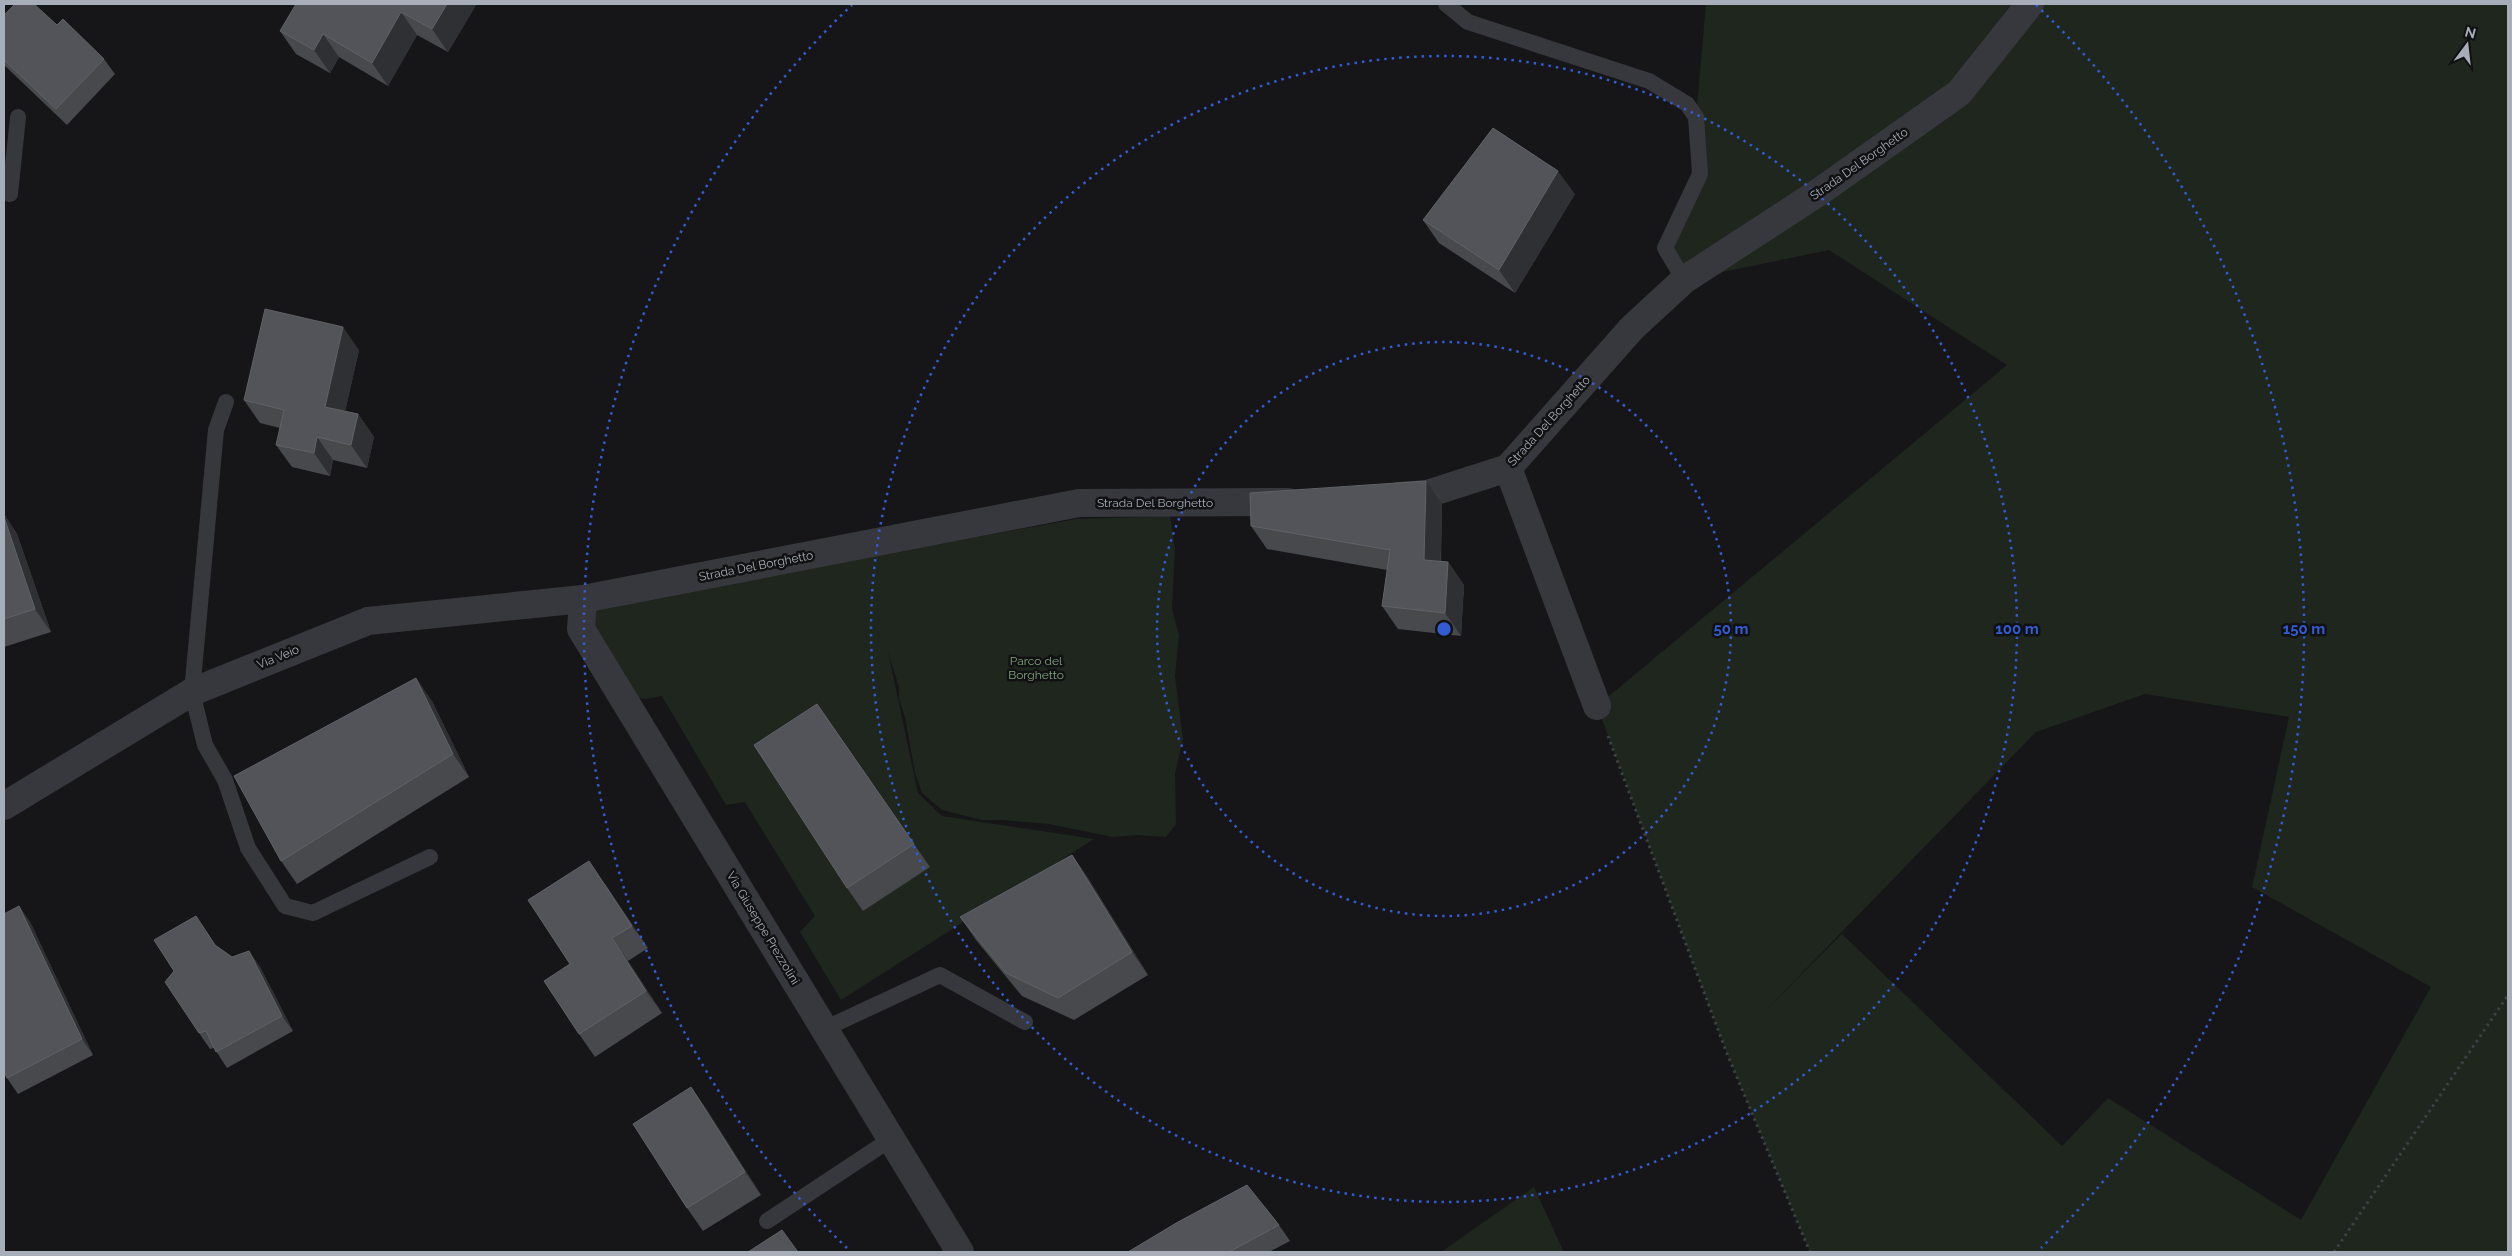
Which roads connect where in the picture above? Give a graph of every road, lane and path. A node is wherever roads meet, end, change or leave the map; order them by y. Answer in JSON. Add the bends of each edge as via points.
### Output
{"nodes":[{"id":1,"x":1446,"y":4,"type":"edge"},
{"id":2,"x":2030,"y":4,"type":"edge"},
{"id":3,"x":18,"y":117,"type":"dead end"},
{"id":4,"x":4,"y":191,"type":"edge"},
{"id":5,"x":1684,"y":280,"type":"junction"},
{"id":6,"x":226,"y":402,"type":"dead end"},
{"id":7,"x":1508,"y":468,"type":"junction"},
{"id":8,"x":1370,"y":497,"type":"edge"},
{"id":9,"x":1314,"y":500,"type":"edge"},
{"id":10,"x":583,"y":599,"type":"junction"},
{"id":11,"x":192,"y":692,"type":"junction"},
{"id":12,"x":1597,"y":706,"type":"joint"},
{"id":13,"x":4,"y":806,"type":"edge"},
{"id":14,"x":430,"y":857,"type":"dead end"},
{"id":15,"x":2508,"y":995,"type":"edge"},
{"id":16,"x":1025,"y":1022,"type":"dead end"},
{"id":17,"x":824,"y":1029,"type":"junction"},
{"id":18,"x":891,"y":1139,"type":"junction"},
{"id":19,"x":767,"y":1222,"type":"dead end"},
{"id":20,"x":960,"y":1252,"type":"edge"},
{"id":21,"x":1810,"y":1252,"type":"edge"},
{"id":22,"x":2334,"y":1252,"type":"edge"}],
"edges":[{"from":1,"to":5,"type":"lane","via":[[1468,22],[1649,81],[1687,104],[1696,116],[1700,174],[1665,248]]},
{"from":2,"to":5,"type":"street","name":"Strada Del Borghetto","via":[[1959,93],[1820,192]]},
{"from":3,"to":4,"type":"lane","via":[[10,194]]},
{"from":5,"to":7,"type":"street","name":"Strada Del Borghetto","via":[[1632,328]]},
{"from":6,"to":11,"type":"lane","via":[[216,430]]},
{"from":7,"to":8,"type":"street","name":"Strada Del Borghetto","via":[[1427,494]]},
{"from":7,"to":12,"type":"street"},
{"from":9,"to":10,"type":"street","name":"Strada Del Borghetto","via":[[1257,504],[1079,503]]},
{"from":10,"to":11,"type":"street","name":"Via Veio","via":[[368,621]]},
{"from":10,"to":17,"type":"street","name":"Via Giuseppe Prezzolini","via":[[581,628]]},
{"from":11,"to":13,"type":"street","name":"Via Veio"},
{"from":11,"to":14,"type":"lane","via":[[205,745],[225,780],[248,848],[285,906],[313,913]]},
{"from":12,"to":21,"type":"path","via":[[1726,1051]]},
{"from":15,"to":22,"type":"path"},
{"from":16,"to":17,"type":"lane","via":[[940,975]]},
{"from":17,"to":18,"type":"street","name":"Via Giuseppe Prezzolini"},
{"from":18,"to":19,"type":"lane"},
{"from":18,"to":20,"type":"street","name":"Via Giuseppe Prezzolini"}]}
